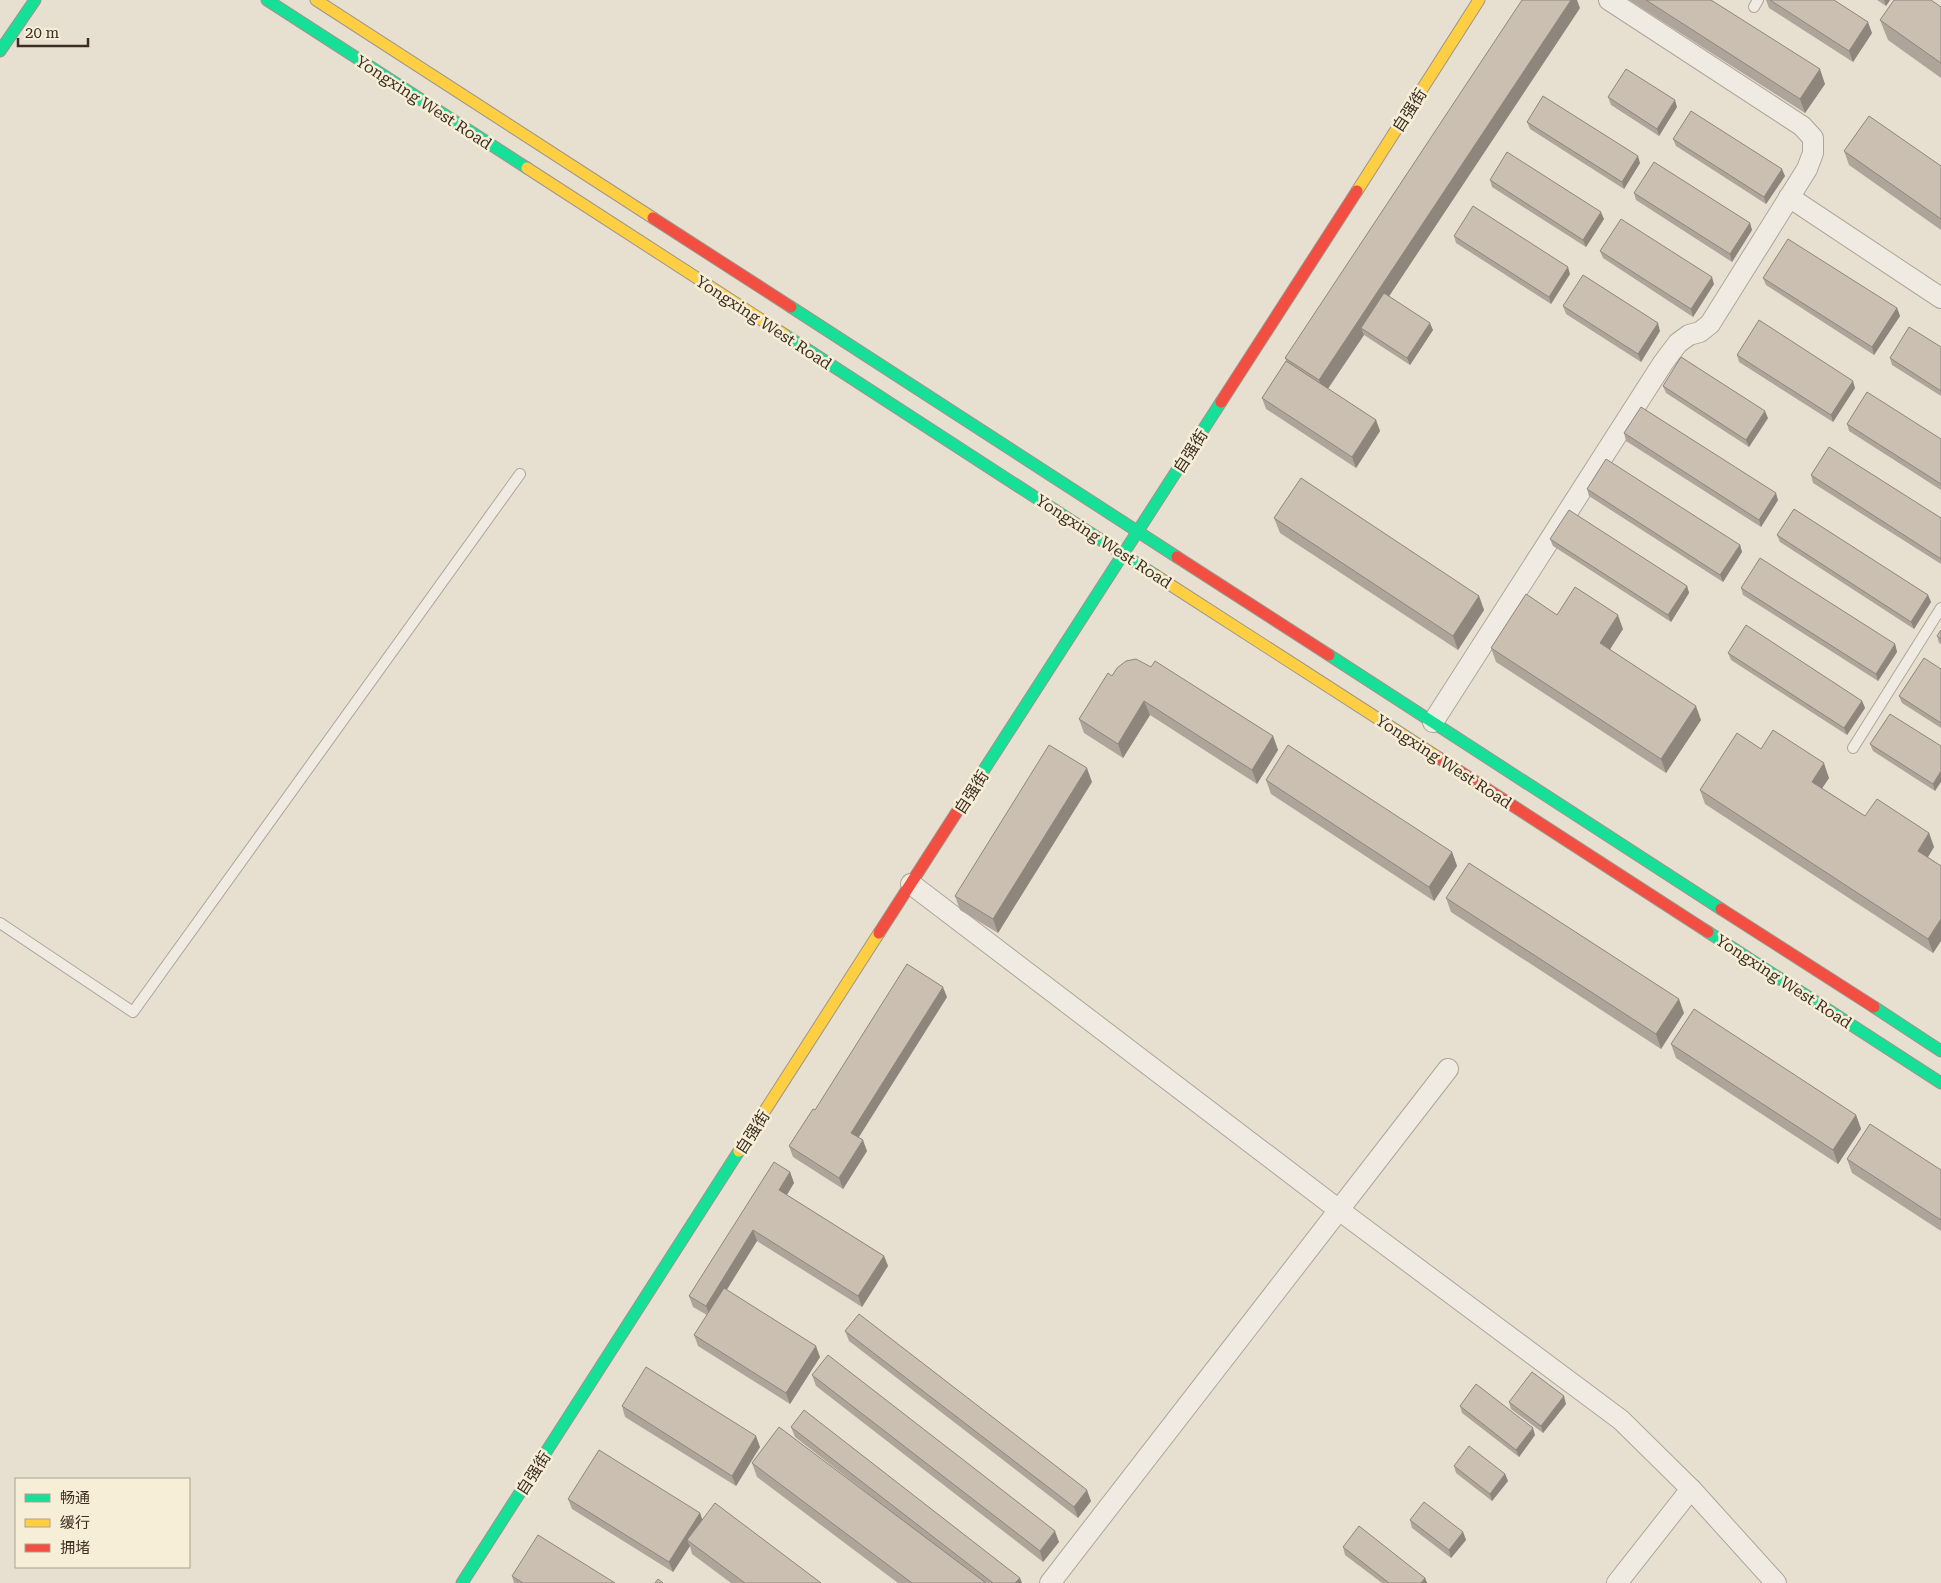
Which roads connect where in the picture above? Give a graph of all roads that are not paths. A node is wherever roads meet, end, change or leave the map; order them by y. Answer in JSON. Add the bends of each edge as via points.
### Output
{"nodes":[{"id":1,"x":35,"y":0,"type":"edge"},
{"id":2,"x":267,"y":0,"type":"edge"},
{"id":3,"x":316,"y":0,"type":"edge"},
{"id":4,"x":1479,"y":0,"type":"edge"},
{"id":5,"x":1609,"y":0,"type":"edge"},
{"id":6,"x":0,"y":51,"type":"edge"},
{"id":7,"x":1789,"y":197,"type":"junction"},
{"id":8,"x":1941,"y":298,"type":"edge"},
{"id":9,"x":520,"y":474,"type":"dead end"},
{"id":10,"x":1138,"y":531,"type":"junction"},
{"id":11,"x":1123,"y":554,"type":"junction"},
{"id":12,"x":1941,"y":608,"type":"edge"},
{"id":13,"x":1433,"y":722,"type":"junction"},
{"id":14,"x":1853,"y":748,"type":"dead end"},
{"id":15,"x":911,"y":884,"type":"junction"},
{"id":16,"x":0,"y":923,"type":"edge"},
{"id":17,"x":1941,"y":1051,"type":"edge"},
{"id":18,"x":1448,"y":1069,"type":"dead end"},
{"id":19,"x":1941,"y":1083,"type":"edge"},
{"id":20,"x":1339,"y":1210,"type":"junction"},
{"id":21,"x":1691,"y":1489,"type":"junction"},
{"id":22,"x":462,"y":1583,"type":"edge"},
{"id":23,"x":1050,"y":1583,"type":"edge"},
{"id":24,"x":1617,"y":1583,"type":"edge"},
{"id":25,"x":1776,"y":1583,"type":"edge"}],
"edges":[{"from":1,"to":6,"type":"main road"},
{"from":2,"to":11,"type":"main road","name":"Yongxing West Road"},
{"from":3,"to":10,"type":"main road","name":"Yongxing West Road"},
{"from":4,"to":10,"type":"main road","name":"自强街"},
{"from":5,"to":7,"type":"street","via":[[1802,126],[1813,138],[1813,153]]},
{"from":7,"to":8,"type":"street"},
{"from":7,"to":13,"type":"street","via":[[1710,324],[1678,343],[1663,363]]},
{"from":9,"to":16,"type":"lane","via":[[133,1012]]},
{"from":10,"to":11,"type":"main road","name":"自强街"},
{"from":10,"to":13,"type":"main road","name":"Yongxing West Road"},
{"from":11,"to":15,"type":"main road","name":"自强街"},
{"from":11,"to":19,"type":"main road","name":"Yongxing West Road"},
{"from":12,"to":14,"type":"lane"},
{"from":13,"to":17,"type":"main road","name":"Yongxing West Road"},
{"from":15,"to":20,"type":"street"},
{"from":15,"to":22,"type":"main road","name":"自强街"},
{"from":18,"to":20,"type":"street"},
{"from":20,"to":21,"type":"street","via":[[1621,1420]]},
{"from":20,"to":23,"type":"street"},
{"from":21,"to":24,"type":"street"},
{"from":21,"to":25,"type":"street"}]}
